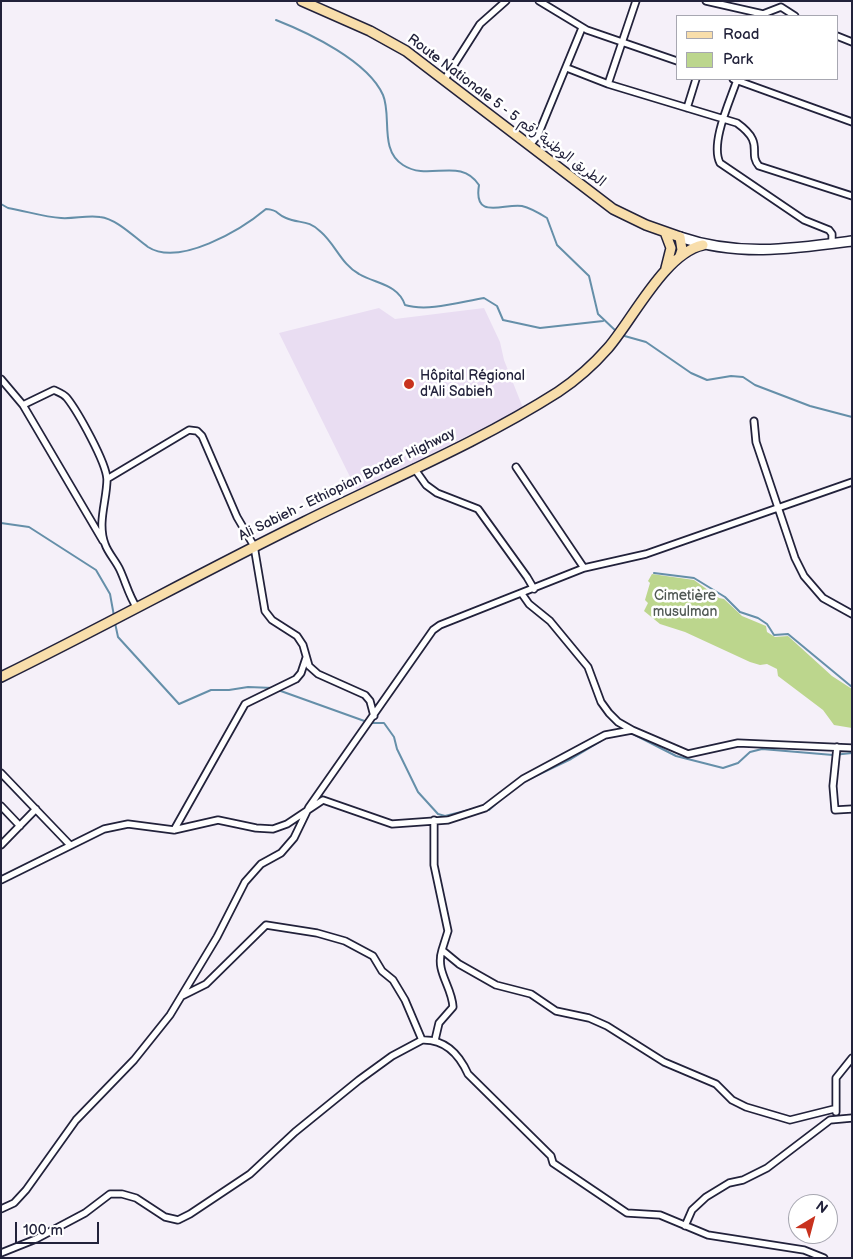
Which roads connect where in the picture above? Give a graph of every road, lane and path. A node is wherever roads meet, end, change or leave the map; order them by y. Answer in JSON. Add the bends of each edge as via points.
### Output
{"nodes":[{"id":1,"x":302,"y":1,"type":"edge"},
{"id":2,"x":506,"y":1,"type":"edge"},
{"id":3,"x":539,"y":1,"type":"edge"},
{"id":4,"x":636,"y":1,"type":"edge"},
{"id":5,"x":706,"y":1,"type":"edge"},
{"id":6,"x":794,"y":15,"type":"edge"},
{"id":7,"x":582,"y":28,"type":"junction"},
{"id":8,"x":838,"y":36,"type":"edge"},
{"id":9,"x":852,"y":42,"type":"edge"},
{"id":10,"x":623,"y":44,"type":"junction"},
{"id":11,"x":676,"y":61,"type":"edge"},
{"id":12,"x":566,"y":68,"type":"junction"},
{"id":13,"x":445,"y":79,"type":"junction"},
{"id":14,"x":696,"y":80,"type":"edge"},
{"id":15,"x":735,"y":80,"type":"edge"},
{"id":16,"x":738,"y":80,"type":"edge"},
{"id":17,"x":608,"y":84,"type":"junction"},
{"id":18,"x":687,"y":108,"type":"junction"},
{"id":19,"x":724,"y":119,"type":"junction"},
{"id":20,"x":852,"y":122,"type":"edge"},
{"id":21,"x":530,"y":146,"type":"junction"},
{"id":22,"x":852,"y":196,"type":"edge"},
{"id":23,"x":665,"y":232,"type":"junction"},
{"id":24,"x":680,"y":237,"type":"junction"},
{"id":25,"x":852,"y":241,"type":"edge"},
{"id":26,"x":832,"y":243,"type":"junction"},
{"id":27,"x":703,"y":245,"type":"junction"},
{"id":28,"x":680,"y":256,"type":"junction"},
{"id":29,"x":666,"y":269,"type":"junction"},
{"id":30,"x":1,"y":379,"type":"edge"},
{"id":31,"x":23,"y":405,"type":"junction"},
{"id":32,"x":754,"y":421,"type":"dead end"},
{"id":33,"x":516,"y":467,"type":"dead end"},
{"id":34,"x":414,"y":468,"type":"junction"},
{"id":35,"x":107,"y":479,"type":"junction"},
{"id":36,"x":852,"y":482,"type":"edge"},
{"id":37,"x":779,"y":506,"type":"junction"},
{"id":38,"x":104,"y":543,"type":"junction"},
{"id":39,"x":254,"y":546,"type":"junction"},
{"id":40,"x":584,"y":568,"type":"junction"},
{"id":41,"x":534,"y":589,"type":"junction"},
{"id":42,"x":522,"y":594,"type":"junction"},
{"id":43,"x":137,"y":608,"type":"junction"},
{"id":44,"x":852,"y":614,"type":"edge"},
{"id":45,"x":306,"y":656,"type":"junction"},
{"id":46,"x":1,"y":677,"type":"edge"},
{"id":47,"x":374,"y":716,"type":"junction"},
{"id":48,"x":632,"y":730,"type":"junction"},
{"id":49,"x":837,"y":748,"type":"junction"},
{"id":50,"x":852,"y":748,"type":"edge"},
{"id":51,"x":1,"y":773,"type":"edge"},
{"id":52,"x":1,"y":806,"type":"edge"},
{"id":53,"x":309,"y":807,"type":"junction"},
{"id":54,"x":852,"y":809,"type":"edge"},
{"id":55,"x":36,"y":810,"type":"junction"},
{"id":56,"x":434,"y":820,"type":"junction"},
{"id":57,"x":20,"y":826,"type":"junction"},
{"id":58,"x":174,"y":830,"type":"junction"},
{"id":59,"x":2,"y":844,"type":"edge"},
{"id":60,"x":70,"y":845,"type":"junction"},
{"id":61,"x":1,"y":880,"type":"edge"},
{"id":62,"x":442,"y":950,"type":"junction"},
{"id":63,"x":180,"y":997,"type":"junction"},
{"id":64,"x":422,"y":1040,"type":"junction"},
{"id":65,"x":435,"y":1040,"type":"junction"},
{"id":66,"x":852,"y":1058,"type":"edge"},
{"id":67,"x":834,"y":1109,"type":"junction"},
{"id":68,"x":838,"y":1118,"type":"junction"},
{"id":69,"x":852,"y":1118,"type":"edge"},
{"id":70,"x":1,"y":1209,"type":"edge"},
{"id":71,"x":685,"y":1226,"type":"junction"},
{"id":72,"x":1,"y":1253,"type":"edge"},
{"id":73,"x":824,"y":1258,"type":"edge"}],
"edges":[{"from":1,"to":13,"type":"main road","name":"Route Nationale 5 - الطريق الوطنية رقم 5","via":[[394,43]]},
{"from":2,"to":13,"type":"street","via":[[480,24]]},
{"from":3,"to":7,"type":"street"},
{"from":4,"to":10,"type":"street"},
{"from":5,"to":6,"type":"street","via":[[763,14],[781,6]]},
{"from":7,"to":10,"type":"street"},
{"from":7,"to":12,"type":"street"},
{"from":8,"to":9,"type":"street"},
{"from":10,"to":11,"type":"street"},
{"from":10,"to":17,"type":"street"},
{"from":12,"to":17,"type":"street"},
{"from":12,"to":21,"type":"street","via":[[538,135]]},
{"from":13,"to":21,"type":"main road","name":"Route Nationale 5 - الطريق الوطنية رقم 5"},
{"from":14,"to":18,"type":"street"},
{"from":15,"to":19,"type":"street"},
{"from":16,"to":20,"type":"street"},
{"from":17,"to":18,"type":"street"},
{"from":18,"to":19,"type":"street"},
{"from":19,"to":22,"type":"street","via":[[737,123],[751,134],[755,142],[755,161],[759,166]]},
{"from":19,"to":26,"type":"street","via":[[715,154],[720,163],[804,220],[829,230]]},
{"from":21,"to":23,"type":"main road","name":"Route Nationale 5 - الطريق الوطنية رقم 5","via":[[613,209]]},
{"from":23,"to":24,"type":"main road","name":"Route Nationale 5 - الطريق الوطنية رقم 5"},
{"from":23,"to":29,"type":"main road","via":[[671,248]]},
{"from":24,"to":27,"type":"main road"},
{"from":24,"to":28,"type":"main road"},
{"from":25,"to":26,"type":"main road"},
{"from":26,"to":27,"type":"main road","via":[[750,251]]},
{"from":27,"to":28,"type":"main road","via":[[688,249]]},
{"from":28,"to":29,"type":"main road"},
{"from":29,"to":34,"type":"main road","name":"Ali Sabieh - Ethiopian Border Highway","via":[[627,324],[592,365],[560,390]]},
{"from":30,"to":31,"type":"street"},
{"from":31,"to":35,"type":"street","via":[[54,390],[65,396],[92,439]]},
{"from":31,"to":38,"type":"street"},
{"from":32,"to":37,"type":"street","via":[[756,442]]},
{"from":33,"to":40,"type":"street"},
{"from":34,"to":39,"type":"main road","name":"Ali Sabieh - Ethiopian Border Highway"},
{"from":34,"to":41,"type":"street","via":[[426,485],[437,493],[478,510]]},
{"from":35,"to":38,"type":"street","via":[[102,518]]},
{"from":35,"to":39,"type":"street","via":[[189,430],[197,431]]},
{"from":36,"to":37,"type":"street"},
{"from":37,"to":40,"type":"street","via":[[646,554]]},
{"from":37,"to":44,"type":"street","via":[[804,576],[823,598]]},
{"from":38,"to":43,"type":"street"},
{"from":39,"to":43,"type":"main road","name":"Ali Sabieh - Ethiopian Border Highway"},
{"from":39,"to":45,"type":"street","via":[[265,611],[272,620],[297,636],[304,645]]},
{"from":40,"to":41,"type":"street"},
{"from":41,"to":42,"type":"street"},
{"from":42,"to":47,"type":"street","via":[[433,630]]},
{"from":42,"to":48,"type":"street","via":[[550,621],[588,667],[608,713]]},
{"from":43,"to":46,"type":"main road","name":"Ali Sabieh - Ethiopian Border Highway"},
{"from":45,"to":47,"type":"street","via":[[309,666],[318,674],[365,695]]},
{"from":45,"to":58,"type":"street","via":[[296,679],[245,704]]},
{"from":47,"to":53,"type":"street"},
{"from":48,"to":49,"type":"street","via":[[688,754],[738,743]]},
{"from":48,"to":56,"type":"street","via":[[605,735],[542,768],[485,808],[466,816]]},
{"from":49,"to":50,"type":"street"},
{"from":49,"to":54,"type":"street","via":[[833,786],[835,810]]},
{"from":51,"to":55,"type":"street"},
{"from":52,"to":57,"type":"street"},
{"from":53,"to":56,"type":"street","via":[[323,800],[392,824]]},
{"from":53,"to":58,"type":"street","via":[[286,824],[273,828],[218,820]]},
{"from":53,"to":63,"type":"street","via":[[294,838],[281,853],[253,871],[245,882],[220,932]]},
{"from":55,"to":57,"type":"street"},
{"from":55,"to":60,"type":"street"},
{"from":56,"to":62,"type":"street","via":[[434,865],[448,931]]},
{"from":57,"to":59,"type":"street"},
{"from":58,"to":60,"type":"street","via":[[128,824],[104,829]]},
{"from":60,"to":61,"type":"street"},
{"from":62,"to":65,"type":"street","via":[[438,961],[453,1008],[439,1023]]},
{"from":62,"to":67,"type":"street","via":[[459,964],[496,985],[531,994],[556,1011],[589,1018],[607,1026],[664,1062],[716,1084],[746,1108],[790,1120]]},
{"from":63,"to":64,"type":"street","via":[[206,984],[266,925],[317,933],[345,941],[373,956],[401,994]]},
{"from":63,"to":70,"type":"street","via":[[170,1015],[134,1060],[76,1120],[26,1190],[14,1203]]},
{"from":64,"to":65,"type":"street"},
{"from":64,"to":72,"type":"street","via":[[392,1056],[359,1080],[294,1132],[250,1174],[190,1214],[178,1220],[166,1218],[136,1198],[110,1194],[85,1213]]},
{"from":65,"to":71,"type":"street","via":[[454,1051],[468,1074],[550,1156],[553,1163],[625,1212],[660,1215]]},
{"from":66,"to":67,"type":"street","via":[[836,1078]]},
{"from":67,"to":68,"type":"street"},
{"from":68,"to":69,"type":"street"},
{"from":68,"to":71,"type":"street","via":[[767,1168],[729,1183],[706,1197],[692,1210]]},
{"from":71,"to":73,"type":"street","via":[[708,1235],[804,1250]]}]}
